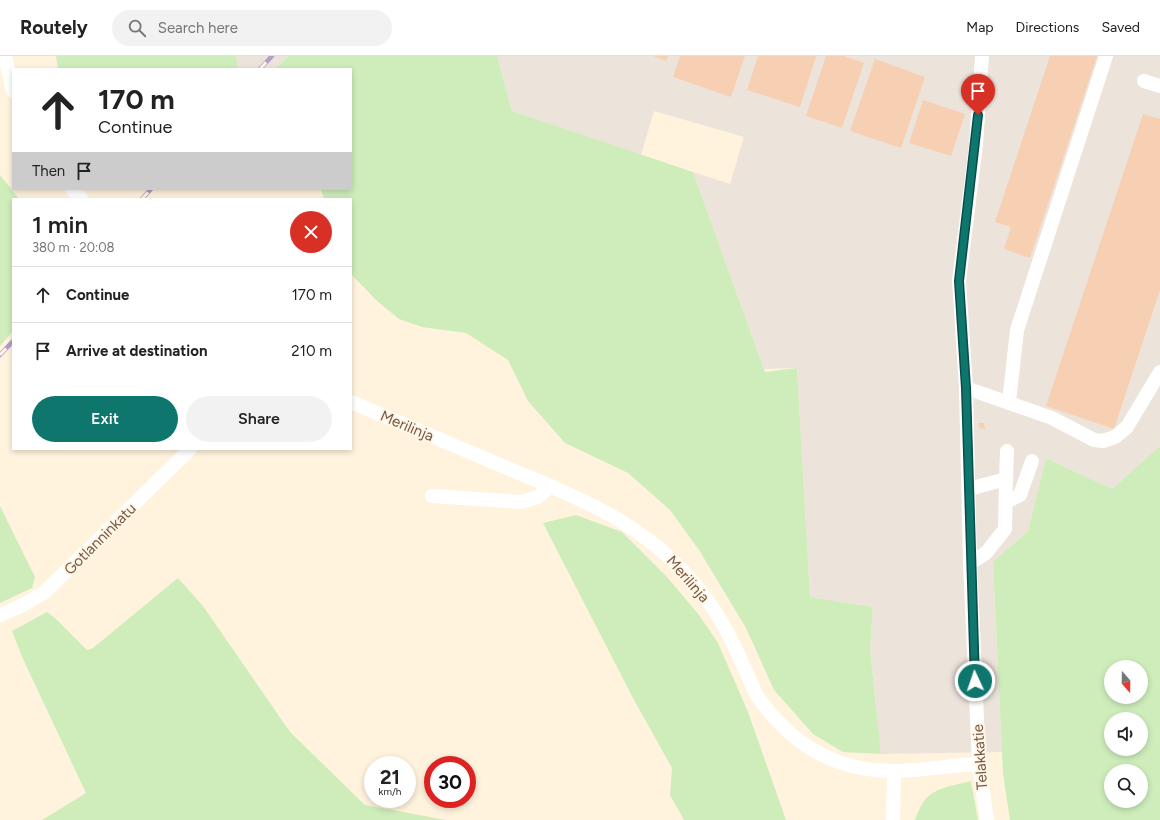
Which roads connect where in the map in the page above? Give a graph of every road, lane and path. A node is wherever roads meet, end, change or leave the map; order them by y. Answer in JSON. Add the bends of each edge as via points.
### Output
{"nodes":[{"id":1,"x":5,"y":56,"type":"edge"},
{"id":2,"x":982,"y":56,"type":"edge"},
{"id":3,"x":1106,"y":56,"type":"edge"},
{"id":4,"x":1144,"y":81,"type":"dead end"},
{"id":5,"x":1160,"y":86,"type":"edge"},
{"id":6,"x":12,"y":87,"type":"edge"},
{"id":7,"x":73,"y":190,"type":"edge"},
{"id":8,"x":80,"y":198,"type":"edge"},
{"id":9,"x":1160,"y":372,"type":"edge"},
{"id":10,"x":966,"y":388,"type":"junction"},
{"id":11,"x":352,"y":402,"type":"edge"},
{"id":12,"x":1010,"y":402,"type":"junction"},
{"id":13,"x":189,"y":450,"type":"edge"},
{"id":14,"x":1007,"y":451,"type":"dead end"},
{"id":15,"x":1032,"y":461,"type":"dead end"},
{"id":16,"x":1006,"y":479,"type":"junction"},
{"id":17,"x":551,"y":486,"type":"junction"},
{"id":18,"x":969,"y":489,"type":"junction"},
{"id":19,"x":432,"y":496,"type":"dead end"},
{"id":20,"x":1006,"y":502,"type":"junction"},
{"id":21,"x":970,"y":563,"type":"junction"},
{"id":22,"x":0,"y":615,"type":"edge"},
{"id":23,"x":979,"y":764,"type":"junction"},
{"id":24,"x":894,"y":771,"type":"junction"},
{"id":25,"x":893,"y":820,"type":"edge"},
{"id":26,"x":987,"y":820,"type":"edge"}],
"edges":[{"from":1,"to":6,"type":"street"},
{"from":2,"to":10,"type":"street","name":"Telakkatie","via":[[976,145],[959,281]]},
{"from":3,"to":12,"type":"street","via":[[1017,330]]},
{"from":4,"to":5,"type":"street"},
{"from":7,"to":8,"type":"street"},
{"from":9,"to":12,"type":"street","via":[[1127,427],[1115,437],[1102,441],[1094,440],[1052,418]]},
{"from":10,"to":12,"type":"street"},
{"from":10,"to":18,"type":"street","name":"Telakkatie"},
{"from":11,"to":17,"type":"street","name":"Merilinja"},
{"from":13,"to":22,"type":"street","name":"Gotlanninkatu","via":[[45,592]]},
{"from":14,"to":16,"type":"street"},
{"from":15,"to":20,"type":"street","via":[[1020,494]]},
{"from":16,"to":18,"type":"street"},
{"from":16,"to":20,"type":"street"},
{"from":17,"to":19,"type":"street","via":[[538,497],[521,502]]},
{"from":17,"to":24,"type":"street","name":"Merilinja","via":[[626,523],[657,546],[688,575],[717,612],[756,694],[784,730],[810,748],[834,760],[856,767]]},
{"from":18,"to":21,"type":"street","name":"Telakkatie"},
{"from":20,"to":21,"type":"street","via":[[1005,529],[986,553]]},
{"from":21,"to":23,"type":"street","name":"Telakkatie"},
{"from":23,"to":24,"type":"street","name":"Merilinja"},
{"from":23,"to":26,"type":"street","name":"Telakkatie"},
{"from":24,"to":25,"type":"street"}]}
